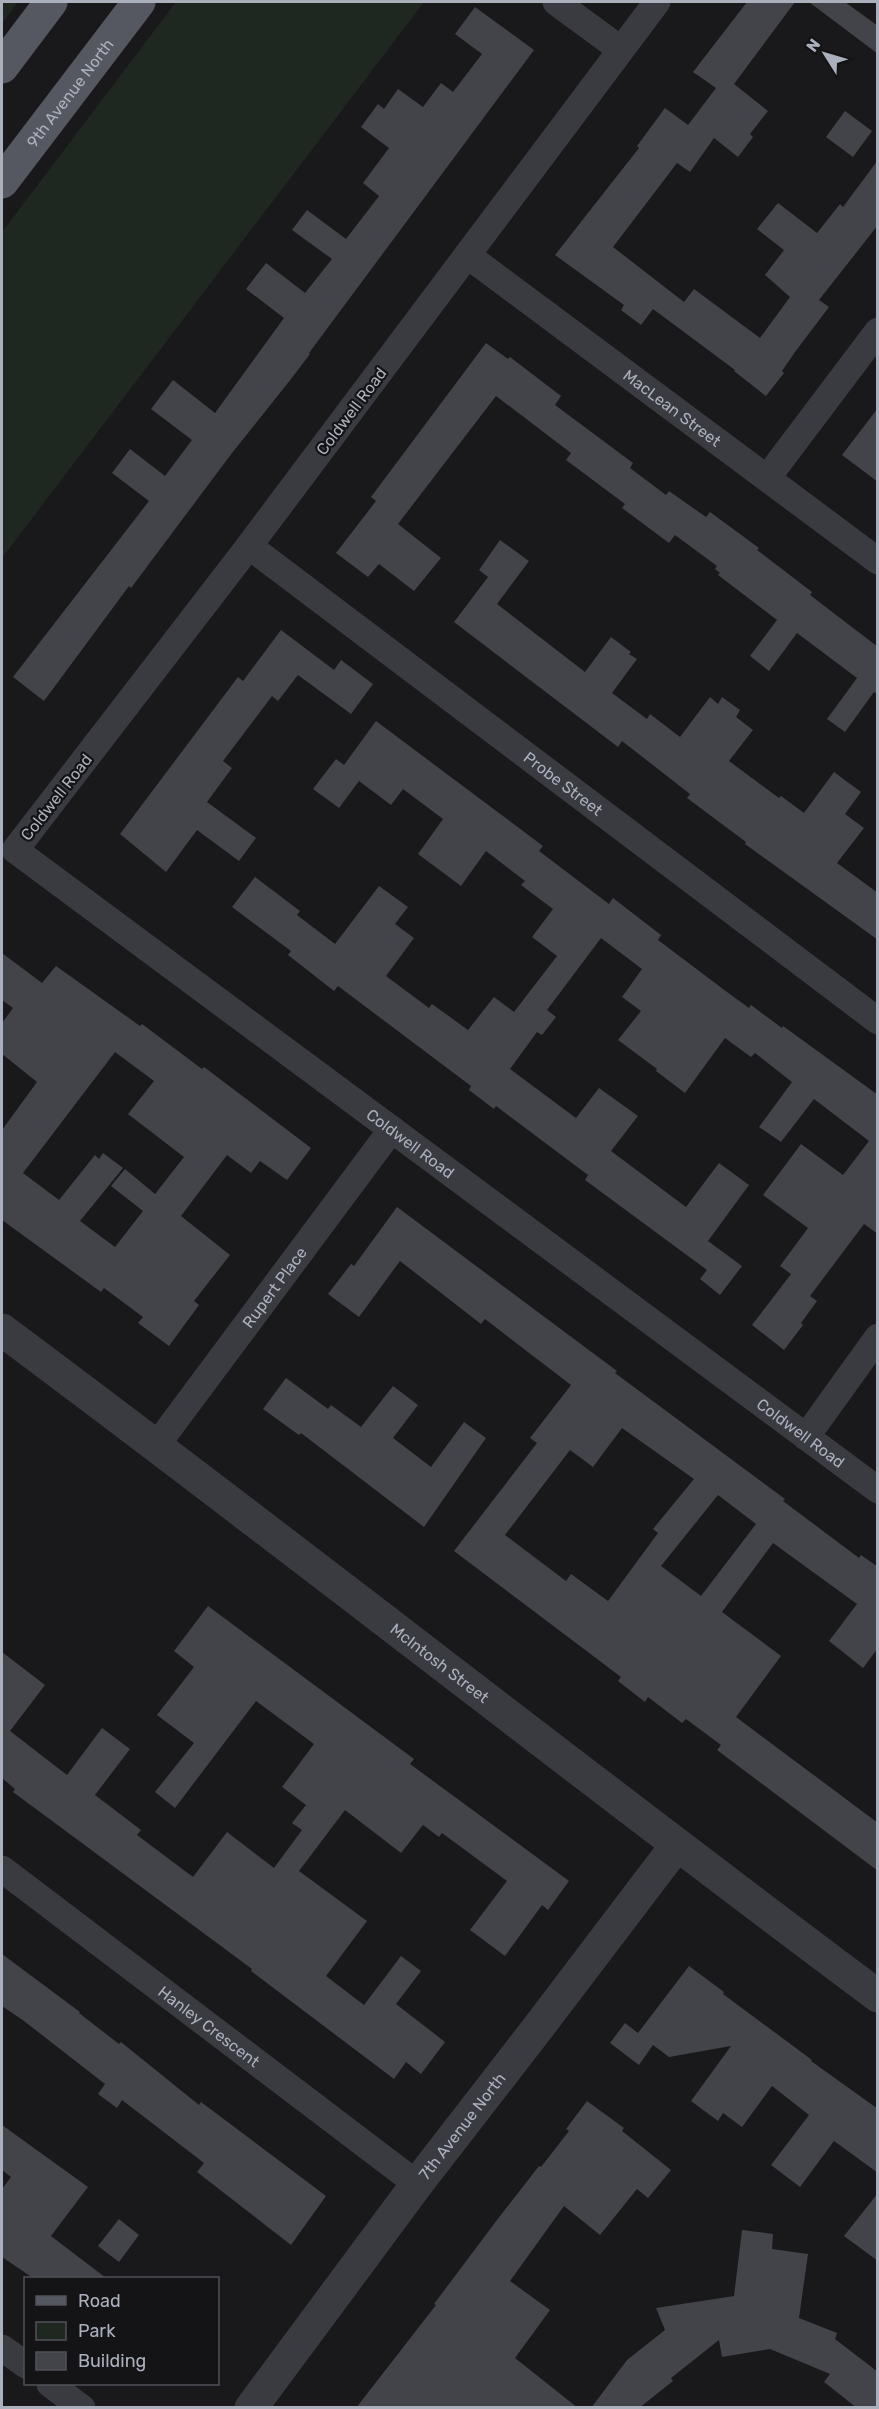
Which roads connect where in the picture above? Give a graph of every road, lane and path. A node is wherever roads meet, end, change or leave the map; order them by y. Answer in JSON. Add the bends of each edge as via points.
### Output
{"nodes":[{"id":1,"x":51,"y":2,"type":"edge"},
{"id":2,"x":139,"y":2,"type":"edge"},
{"id":3,"x":556,"y":2,"type":"edge"},
{"id":4,"x":657,"y":2,"type":"edge"},
{"id":5,"x":620,"y":49,"type":"junction"},
{"id":6,"x":2,"y":67,"type":"edge"},
{"id":7,"x":2,"y":182,"type":"edge"},
{"id":8,"x":467,"y":255,"type":"junction"},
{"id":9,"x":878,"y":331,"type":"edge"},
{"id":10,"x":767,"y":478,"type":"junction"},
{"id":11,"x":249,"y":546,"type":"junction"},
{"id":12,"x":878,"y":561,"type":"edge"},
{"id":13,"x":878,"y":1021,"type":"edge"},
{"id":14,"x":392,"y":1129,"type":"junction"},
{"id":15,"x":2,"y":1330,"type":"edge"},
{"id":16,"x":878,"y":1337,"type":"edge"},
{"id":17,"x":806,"y":1437,"type":"junction"},
{"id":18,"x":156,"y":1446,"type":"junction"},
{"id":19,"x":878,"y":1490,"type":"edge"},
{"id":20,"x":676,"y":1846,"type":"junction"},
{"id":21,"x":2,"y":1869,"type":"edge"},
{"id":22,"x":878,"y":1996,"type":"edge"},
{"id":23,"x":417,"y":2184,"type":"junction"},
{"id":24,"x":2,"y":2348,"type":"edge"},
{"id":25,"x":24,"y":2364,"type":"edge"},
{"id":26,"x":51,"y":2385,"type":"edge"},
{"id":27,"x":82,"y":2408,"type":"edge"},
{"id":28,"x":251,"y":2408,"type":"edge"}],
"edges":[{"from":1,"to":6,"type":"main road"},
{"from":2,"to":7,"type":"main road","name":"9th Avenue North"},
{"from":3,"to":5,"type":"street"},
{"from":4,"to":5,"type":"street","name":"Coldwell Road"},
{"from":5,"to":8,"type":"street","name":"Coldwell Road"},
{"from":8,"to":10,"type":"street","name":"MacLean Street"},
{"from":8,"to":11,"type":"street","name":"Coldwell Road"},
{"from":9,"to":10,"type":"street"},
{"from":10,"to":12,"type":"street","name":"MacLean Street"},
{"from":11,"to":13,"type":"street","name":"Probe Street"},
{"from":11,"to":14,"type":"street","name":"Coldwell Road","via":[[15,850]]},
{"from":14,"to":17,"type":"street","name":"Coldwell Road"},
{"from":14,"to":18,"type":"street","name":"Rupert Place"},
{"from":15,"to":18,"type":"street","name":"McIntosh Street"},
{"from":16,"to":17,"type":"street"},
{"from":17,"to":19,"type":"street","name":"Coldwell Road"},
{"from":18,"to":20,"type":"street","name":"McIntosh Street"},
{"from":20,"to":22,"type":"street","name":"McIntosh Street"},
{"from":20,"to":23,"type":"street","name":"7th Avenue North"},
{"from":21,"to":23,"type":"street","name":"Hanley Crescent"},
{"from":23,"to":28,"type":"street","name":"7th Avenue North"},
{"from":24,"to":25,"type":"street"},
{"from":26,"to":27,"type":"street"}]}
